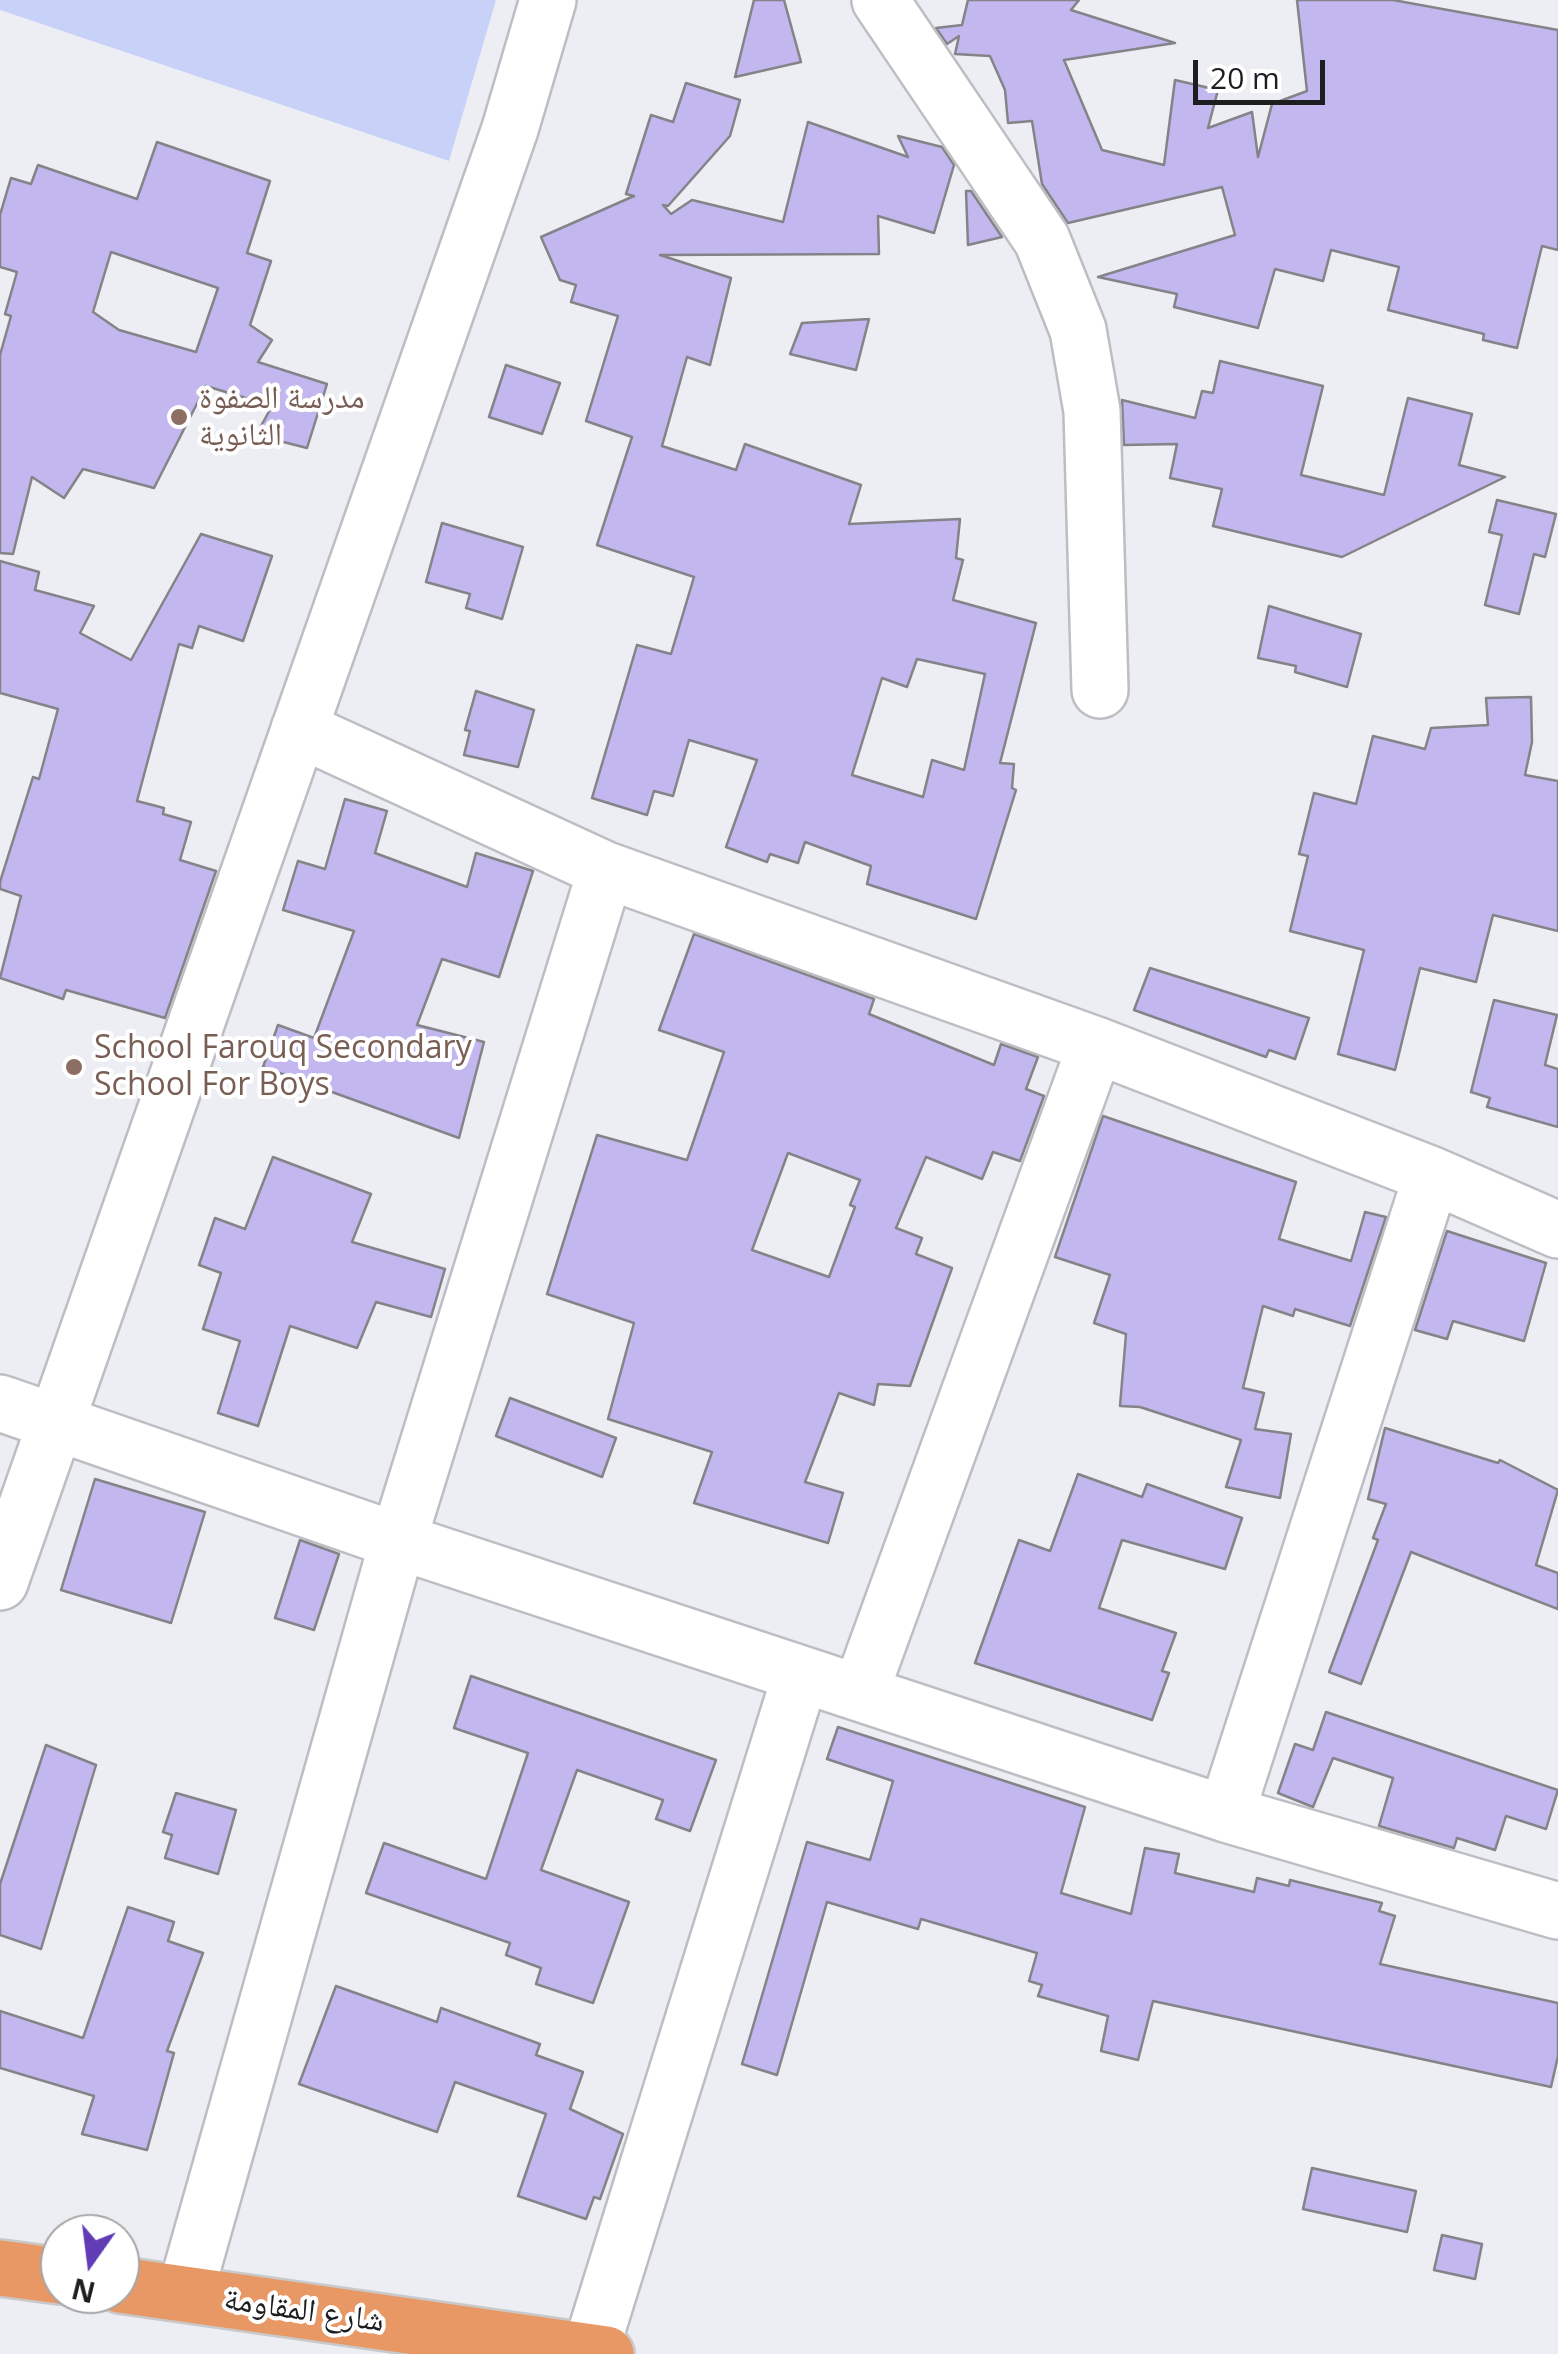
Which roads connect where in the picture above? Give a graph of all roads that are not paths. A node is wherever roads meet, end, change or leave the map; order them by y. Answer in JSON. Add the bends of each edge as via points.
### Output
{"nodes":[{"id":1,"x":548,"y":0,"type":"edge"},
{"id":2,"x":880,"y":0,"type":"edge"},
{"id":3,"x":1100,"y":690,"type":"dead end"},
{"id":4,"x":299,"y":728,"type":"junction"},
{"id":5,"x":606,"y":870,"type":"junction"},
{"id":6,"x":1096,"y":1045,"type":"junction"},
{"id":7,"x":1432,"y":1175,"type":"junction"},
{"id":8,"x":1558,"y":1230,"type":"edge"},
{"id":9,"x":0,"y":1403,"type":"edge"},
{"id":10,"x":54,"y":1420,"type":"junction"},
{"id":11,"x":398,"y":1541,"type":"junction"},
{"id":12,"x":0,"y":1582,"type":"edge"},
{"id":13,"x":801,"y":1674,"type":"junction"},
{"id":14,"x":860,"y":1693,"type":"junction"},
{"id":15,"x":1226,"y":1814,"type":"junction"},
{"id":16,"x":1558,"y":1911,"type":"edge"},
{"id":17,"x":0,"y":2268,"type":"edge"},
{"id":18,"x":40,"y":2273,"type":"edge"},
{"id":19,"x":140,"y":2288,"type":"edge"},
{"id":20,"x":185,"y":2294,"type":"junction"},
{"id":21,"x":415,"y":2341,"type":"edge"},
{"id":22,"x":598,"y":2353,"type":"edge"}],
"edges":[{"from":1,"to":4,"type":"street","via":[[510,129]]},
{"from":2,"to":3,"type":"street","via":[[1042,240],[1078,330],[1092,411]]},
{"from":4,"to":5,"type":"street"},
{"from":4,"to":10,"type":"street"},
{"from":5,"to":6,"type":"street"},
{"from":5,"to":11,"type":"street"},
{"from":6,"to":7,"type":"street"},
{"from":6,"to":14,"type":"street"},
{"from":7,"to":8,"type":"street"},
{"from":7,"to":15,"type":"street"},
{"from":9,"to":10,"type":"street"},
{"from":10,"to":11,"type":"street"},
{"from":10,"to":12,"type":"street"},
{"from":11,"to":13,"type":"street"},
{"from":11,"to":20,"type":"street"},
{"from":13,"to":14,"type":"street"},
{"from":13,"to":22,"type":"street"},
{"from":14,"to":15,"type":"street"},
{"from":15,"to":16,"type":"street"},
{"from":17,"to":18,"type":"highway"},
{"from":19,"to":20,"type":"highway","name":"شارع المقاومة"},
{"from":20,"to":21,"type":"highway","name":"شارع المقاومة"},
{"from":21,"to":22,"type":"highway","name":"شارع المقاومة"}]}
